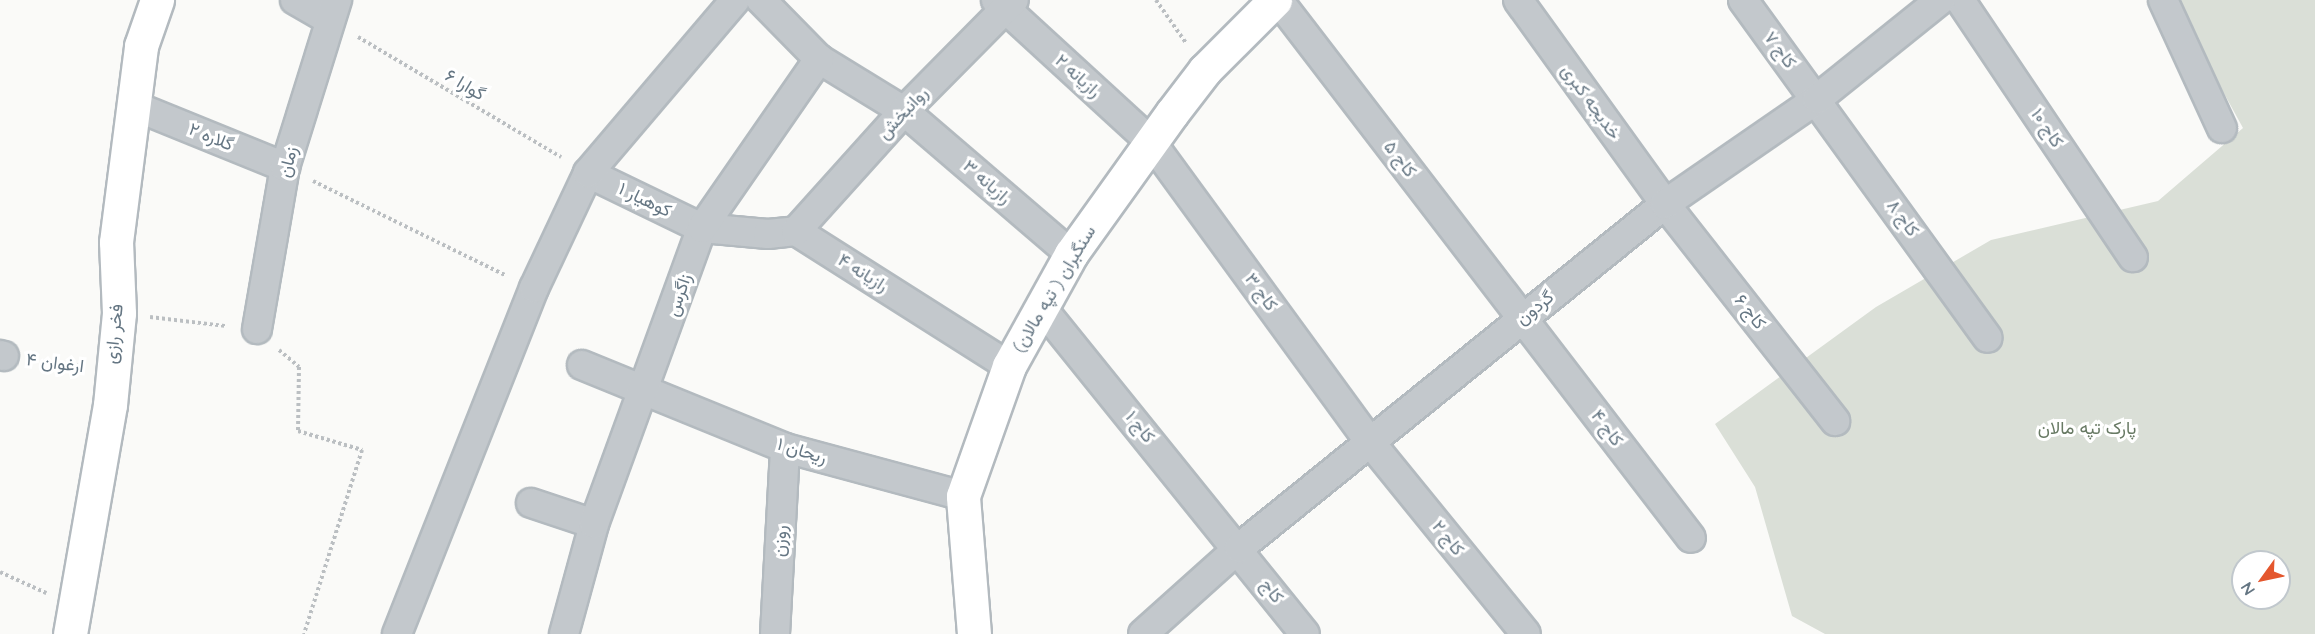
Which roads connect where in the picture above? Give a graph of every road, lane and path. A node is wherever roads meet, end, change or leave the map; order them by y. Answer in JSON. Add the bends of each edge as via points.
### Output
{"nodes":[{"id":1,"x":157,"y":0,"type":"edge"},
{"id":2,"x":295,"y":0,"type":"edge"},
{"id":3,"x":735,"y":0,"type":"edge"},
{"id":4,"x":761,"y":0,"type":"edge"},
{"id":5,"x":1156,"y":0,"type":"edge"},
{"id":6,"x":1276,"y":0,"type":"edge"},
{"id":7,"x":1518,"y":0,"type":"edge"},
{"id":8,"x":1743,"y":0,"type":"edge"},
{"id":9,"x":1940,"y":0,"type":"edge"},
{"id":10,"x":1960,"y":0,"type":"edge"},
{"id":11,"x":2163,"y":0,"type":"edge"},
{"id":12,"x":1005,"y":4,"type":"edge"},
{"id":13,"x":333,"y":10,"type":"edge"},
{"id":14,"x":819,"y":58,"type":"junction"},
{"id":15,"x":1205,"y":70,"type":"junction"},
{"id":16,"x":1817,"y":99,"type":"junction"},
{"id":17,"x":137,"y":106,"type":"junction"},
{"id":18,"x":904,"y":111,"type":"junction"},
{"id":19,"x":2222,"y":128,"type":"dead end"},
{"id":20,"x":1151,"y":142,"type":"junction"},
{"id":21,"x":285,"y":166,"type":"junction"},
{"id":22,"x":588,"y":173,"type":"junction"},
{"id":23,"x":1665,"y":204,"type":"junction"},
{"id":24,"x":702,"y":228,"type":"junction"},
{"id":25,"x":796,"y":231,"type":"junction"},
{"id":26,"x":1071,"y":254,"type":"junction"},
{"id":27,"x":2133,"y":257,"type":"dead end"},
{"id":28,"x":534,"y":288,"type":"junction"},
{"id":29,"x":1041,"y":307,"type":"junction"},
{"id":30,"x":119,"y":313,"type":"junction"},
{"id":31,"x":1522,"y":318,"type":"junction"},
{"id":32,"x":257,"y":329,"type":"junction"},
{"id":33,"x":1988,"y":338,"type":"dead end"},
{"id":34,"x":2,"y":356,"type":"edge"},
{"id":35,"x":582,"y":365,"type":"dead end"},
{"id":36,"x":1009,"y":366,"type":"junction"},
{"id":37,"x":111,"y":370,"type":"junction"},
{"id":38,"x":647,"y":389,"type":"junction"},
{"id":39,"x":1835,"y":421,"type":"dead end"},
{"id":40,"x":1370,"y":442,"type":"junction"},
{"id":41,"x":785,"y":448,"type":"junction"},
{"id":42,"x":963,"y":496,"type":"junction"},
{"id":43,"x":531,"y":503,"type":"dead end"},
{"id":44,"x":594,"y":525,"type":"junction"},
{"id":45,"x":1691,"y":538,"type":"dead end"},
{"id":46,"x":1239,"y":548,"type":"junction"},
{"id":47,"x":0,"y":572,"type":"edge"},
{"id":48,"x":72,"y":620,"type":"edge"},
{"id":49,"x":304,"y":634,"type":"edge"},
{"id":50,"x":397,"y":634,"type":"edge"},
{"id":51,"x":564,"y":634,"type":"edge"},
{"id":52,"x":775,"y":634,"type":"edge"},
{"id":53,"x":974,"y":634,"type":"edge"},
{"id":54,"x":1143,"y":634,"type":"edge"},
{"id":55,"x":1305,"y":634,"type":"edge"},
{"id":56,"x":1526,"y":634,"type":"edge"}],
"edges":[{"from":1,"to":17,"type":"main road","name":"فخر رازی","via":[[141,46]]},
{"from":2,"to":13,"type":"street"},
{"from":3,"to":22,"type":"street"},
{"from":4,"to":14,"type":"street"},
{"from":5,"to":15,"type":"path"},
{"from":6,"to":15,"type":"main road","name":"سنگبران ( تپه مالان)"},
{"from":6,"to":31,"type":"street","name":"کاج ۵"},
{"from":7,"to":23,"type":"street","name":"خدیجه کبری"},
{"from":8,"to":16,"type":"street","name":"کاج ۷"},
{"from":9,"to":16,"type":"street","name":"گردون"},
{"from":10,"to":27,"type":"street","name":"کاج ۱۰"},
{"from":11,"to":19,"type":"street"},
{"from":12,"to":18,"type":"street","name":"روانبخش"},
{"from":12,"to":20,"type":"street","name":"رازیانه ۲"},
{"from":13,"to":21,"type":"street","name":"زمان"},
{"from":13,"to":22,"type":"path","name":"گوارا ۶"},
{"from":14,"to":18,"type":"street","name":"رازیانه ۳"},
{"from":14,"to":24,"type":"street","name":"زاگرس"},
{"from":15,"to":20,"type":"main road","name":"سنگبران ( تپه مالان)"},
{"from":16,"to":23,"type":"street","name":"گردون"},
{"from":16,"to":33,"type":"street","name":"کاج ۸"},
{"from":17,"to":21,"type":"street","name":"گلاره ۲"},
{"from":17,"to":30,"type":"main road","name":"فخر رازی","via":[[116,242]]},
{"from":18,"to":25,"type":"street","name":"روانبخش"},
{"from":18,"to":26,"type":"street","name":"رازیانه ۳"},
{"from":20,"to":26,"type":"main road","name":"سنگبران ( تپه مالان)"},
{"from":20,"to":40,"type":"street","name":"کاج ۳"},
{"from":21,"to":28,"type":"path"},
{"from":21,"to":32,"type":"street","name":"زمان"},
{"from":22,"to":24,"type":"street","name":"کوهیار ۱"},
{"from":22,"to":28,"type":"street"},
{"from":23,"to":31,"type":"street","name":"گردون"},
{"from":23,"to":39,"type":"street","name":"کاج ۶"},
{"from":24,"to":25,"type":"street","via":[[768,234]]},
{"from":24,"to":38,"type":"street","name":"زاگرس"},
{"from":25,"to":36,"type":"street","name":"رازیانه ۴"},
{"from":26,"to":29,"type":"main road","name":"سنگبران ( تپه مالان)"},
{"from":28,"to":50,"type":"street"},
{"from":29,"to":36,"type":"main road","name":"سنگبران ( تپه مالان)"},
{"from":29,"to":46,"type":"street","name":"کاج ۱"},
{"from":30,"to":32,"type":"path"},
{"from":30,"to":37,"type":"main road","name":"فخر رازی"},
{"from":31,"to":40,"type":"street","name":"گردون"},
{"from":31,"to":45,"type":"street","name":"کاج ۴"},
{"from":32,"to":49,"type":"path","via":[[299,367],[298,431],[362,450]]},
{"from":34,"to":37,"type":"path","name":"ارغوان ۴"},
{"from":35,"to":38,"type":"street","name":"ریحان ۱"},
{"from":36,"to":42,"type":"main road","name":"سنگبران ( تپه مالان)"},
{"from":37,"to":48,"type":"main road","name":"فخر رازی","via":[[110,405]]},
{"from":38,"to":41,"type":"street","name":"ریحان ۱"},
{"from":38,"to":44,"type":"street","name":"زاگرس"},
{"from":40,"to":46,"type":"street","name":"گردون"},
{"from":40,"to":56,"type":"street","name":"کاج ۲"},
{"from":41,"to":42,"type":"street","name":"ریحان ۱"},
{"from":41,"to":52,"type":"street","name":"روزن"},
{"from":42,"to":53,"type":"main road","name":"سنگبران ( تپه مالان)"},
{"from":43,"to":44,"type":"street"},
{"from":44,"to":51,"type":"street","name":"زاگرس"},
{"from":46,"to":54,"type":"street","name":"گردون"},
{"from":46,"to":55,"type":"street","name":"کاج"},
{"from":47,"to":48,"type":"path"}]}
